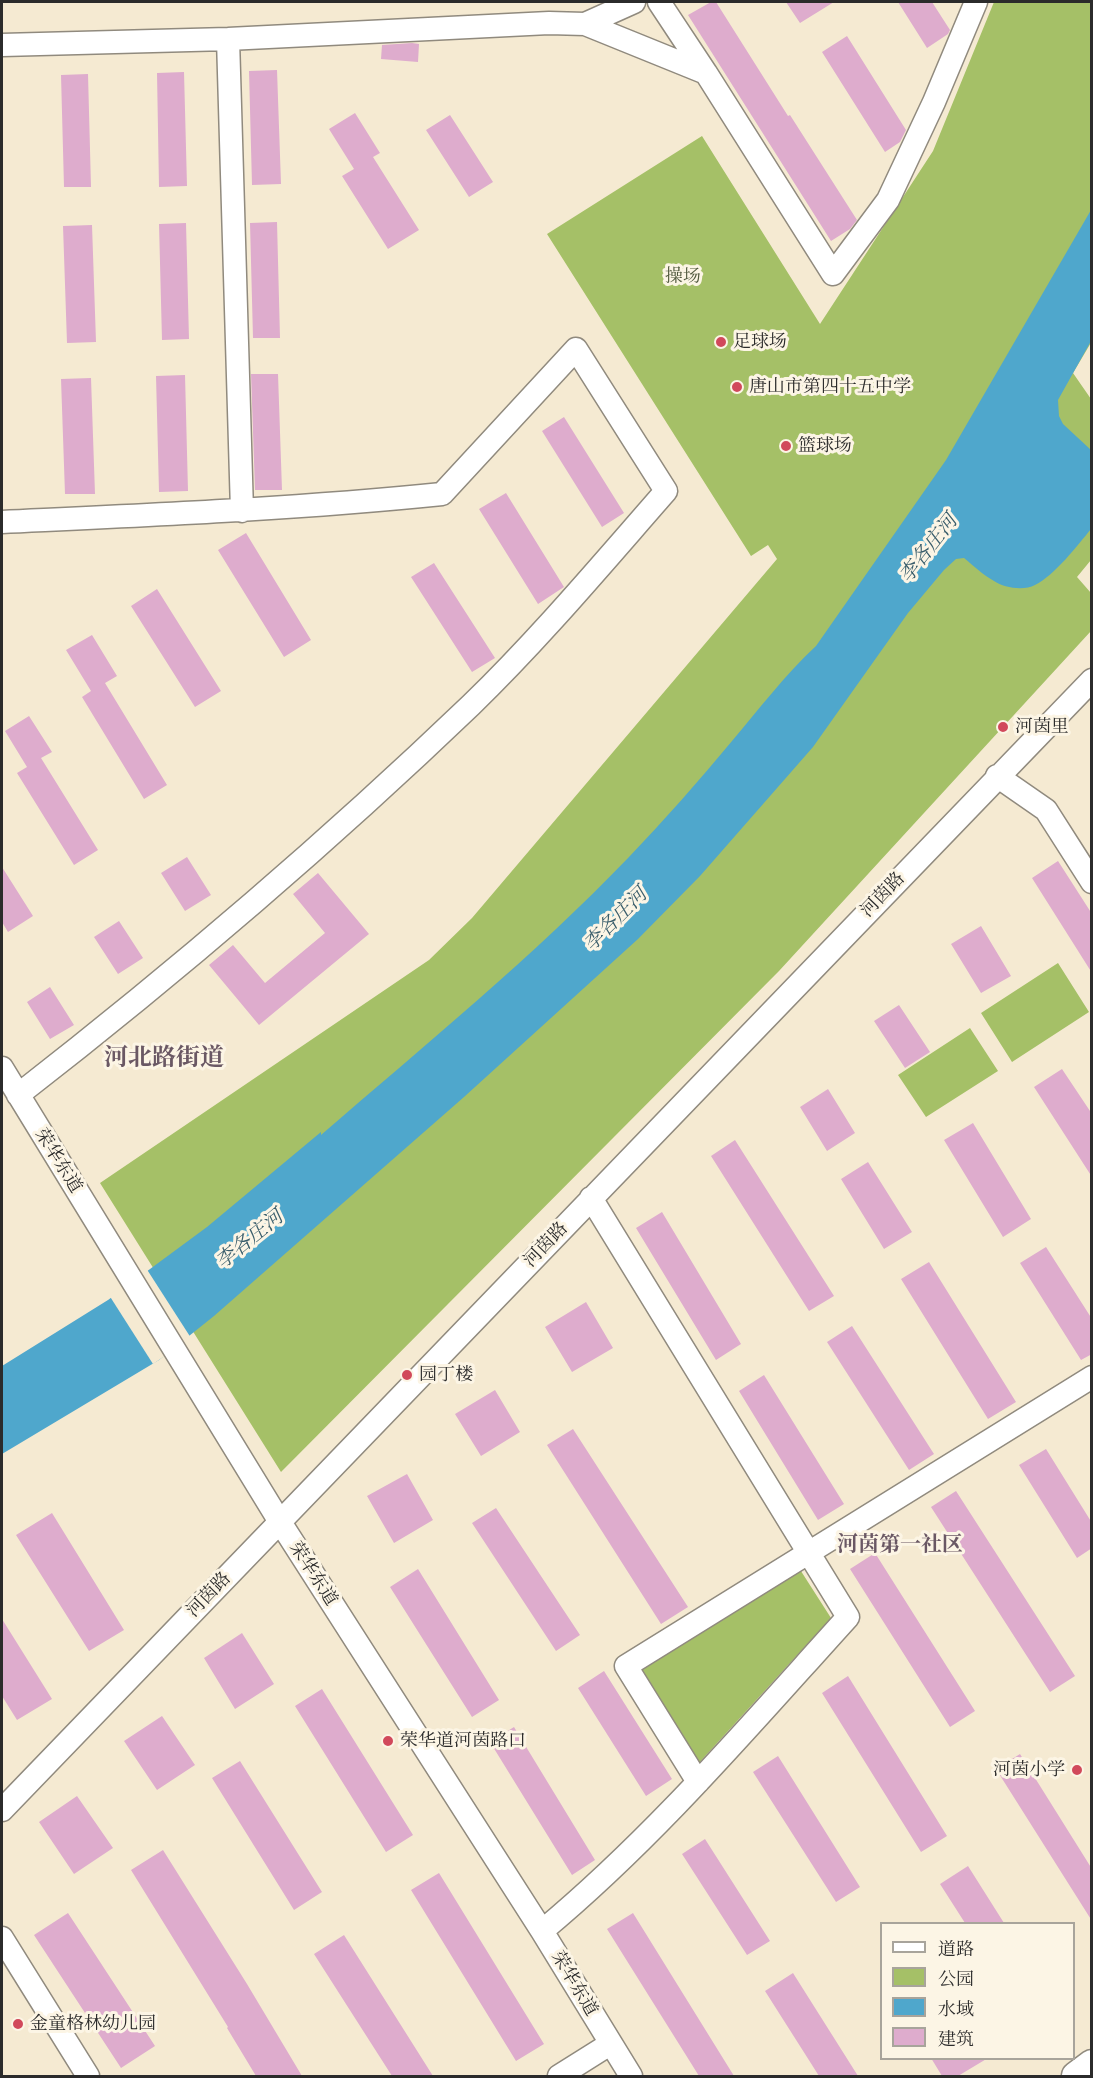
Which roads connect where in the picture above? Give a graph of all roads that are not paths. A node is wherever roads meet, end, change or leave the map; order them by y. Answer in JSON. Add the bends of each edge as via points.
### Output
{"nodes":[{"id":1,"x":634,"y":2,"type":"edge"},
{"id":2,"x":659,"y":2,"type":"edge"},
{"id":3,"x":976,"y":2,"type":"edge"},
{"id":4,"x":585,"y":24,"type":"junction"},
{"id":5,"x":228,"y":39,"type":"junction"},
{"id":6,"x":2,"y":45,"type":"edge"},
{"id":7,"x":706,"y":73,"type":"junction"},
{"id":8,"x":242,"y":511,"type":"junction"},
{"id":9,"x":2,"y":522,"type":"edge"},
{"id":10,"x":1092,"y":680,"type":"edge"},
{"id":11,"x":997,"y":776,"type":"junction"},
{"id":12,"x":1092,"y":882,"type":"edge"},
{"id":13,"x":2,"y":1068,"type":"edge"},
{"id":14,"x":18,"y":1095,"type":"junction"},
{"id":15,"x":591,"y":1198,"type":"junction"},
{"id":16,"x":1092,"y":1377,"type":"edge"},
{"id":17,"x":280,"y":1522,"type":"junction"},
{"id":18,"x":808,"y":1553,"type":"junction"},
{"id":19,"x":698,"y":1782,"type":"junction"},
{"id":20,"x":2,"y":1810,"type":"edge"},
{"id":21,"x":542,"y":1931,"type":"junction"},
{"id":22,"x":2,"y":1938,"type":"edge"},
{"id":23,"x":610,"y":2044,"type":"junction"},
{"id":24,"x":1092,"y":2064,"type":"edge"},
{"id":25,"x":88,"y":2076,"type":"edge"},
{"id":26,"x":558,"y":2076,"type":"edge"},
{"id":27,"x":631,"y":2076,"type":"edge"},
{"id":28,"x":1076,"y":2076,"type":"edge"}],
"edges":[{"from":1,"to":4,"type":"street"},
{"from":2,"to":7,"type":"street"},
{"from":3,"to":7,"type":"street","via":[[888,200],[833,274]]},
{"from":4,"to":5,"type":"street"},
{"from":4,"to":7,"type":"street"},
{"from":5,"to":6,"type":"street"},
{"from":5,"to":8,"type":"street"},
{"from":8,"to":9,"type":"street"},
{"from":8,"to":14,"type":"street","via":[[442,494],[576,349],[666,491],[471,705],[279,881],[117,1018]]},
{"from":10,"to":11,"type":"street","name":"河茵路"},
{"from":11,"to":12,"type":"street","via":[[1046,810]]},
{"from":11,"to":15,"type":"street","name":"河茵路"},
{"from":13,"to":14,"type":"street","name":"荣华东道"},
{"from":14,"to":17,"type":"street","name":"荣华东道"},
{"from":15,"to":17,"type":"street","name":"河茵路"},
{"from":15,"to":18,"type":"street"},
{"from":16,"to":18,"type":"street"},
{"from":17,"to":20,"type":"street","name":"河茵路"},
{"from":17,"to":21,"type":"street","name":"荣华东道"},
{"from":18,"to":19,"type":"street","via":[[848,1617]]},
{"from":18,"to":19,"type":"street","via":[[626,1666]]},
{"from":19,"to":21,"type":"street","via":[[584,1896]]},
{"from":21,"to":23,"type":"street","name":"荣华东道"},
{"from":22,"to":25,"type":"street"},
{"from":23,"to":26,"type":"street"},
{"from":23,"to":27,"type":"street","name":"荣华东道"},
{"from":24,"to":28,"type":"main road"}]}
